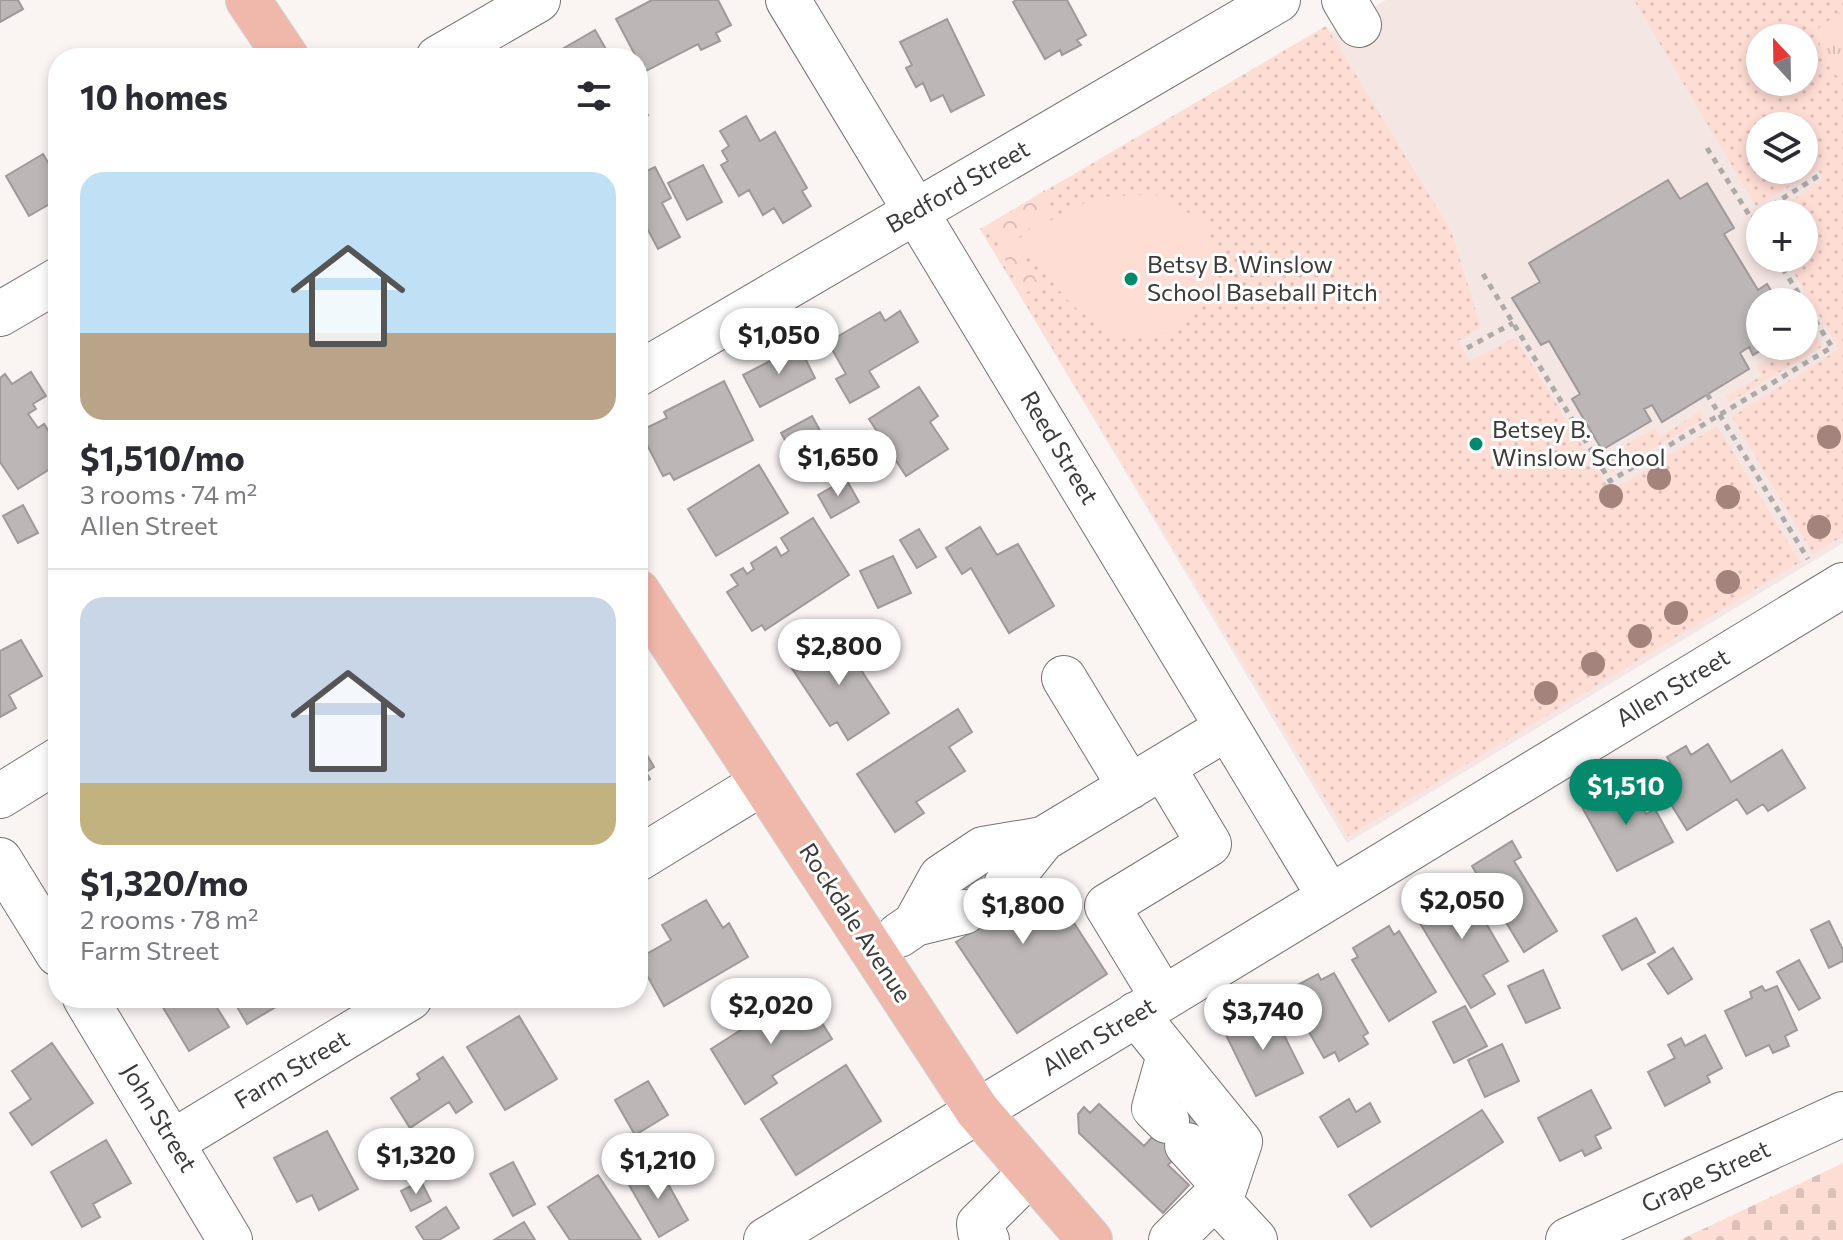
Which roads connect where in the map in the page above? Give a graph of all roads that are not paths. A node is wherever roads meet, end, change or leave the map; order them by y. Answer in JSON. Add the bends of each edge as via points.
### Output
{"nodes":[{"id":1,"x":248,"y":0,"type":"edge"},
{"id":2,"x":538,"y":0,"type":"edge"},
{"id":3,"x":788,"y":0,"type":"edge"},
{"id":4,"x":1278,"y":0,"type":"edge"},
{"id":5,"x":280,"y":48,"type":"edge"},
{"id":6,"x":455,"y":48,"type":"edge"},
{"id":7,"x":917,"y":211,"type":"junction"},
{"id":8,"x":48,"y":286,"type":"edge"},
{"id":9,"x":0,"y":314,"type":"edge"},
{"id":10,"x":648,"y":368,"type":"edge"},
{"id":11,"x":1836,"y":590,"type":"edge"},
{"id":12,"x":648,"y":607,"type":"edge"},
{"id":13,"x":1064,"y":678,"type":"dead end"},
{"id":14,"x":1227,"y":728,"type":"junction"},
{"id":15,"x":48,"y":766,"type":"edge"},
{"id":16,"x":1146,"y":777,"type":"junction"},
{"id":17,"x":762,"y":783,"type":"junction"},
{"id":18,"x":0,"y":796,"type":"edge"},
{"id":19,"x":1043,"y":839,"type":"junction"},
{"id":20,"x":648,"y":853,"type":"edge"},
{"id":21,"x":0,"y":860,"type":"edge"},
{"id":22,"x":1006,"y":885,"type":"dead end"},
{"id":23,"x":1329,"y":896,"type":"junction"},
{"id":24,"x":964,"y":912,"type":"dead end"},
{"id":25,"x":915,"y":924,"type":"junction"},
{"id":26,"x":48,"y":938,"type":"edge"},
{"id":27,"x":874,"y":953,"type":"junction"},
{"id":28,"x":1149,"y":1006,"type":"junction"},
{"id":29,"x":91,"y":1008,"type":"edge"},
{"id":30,"x":393,"y":1008,"type":"edge"},
{"id":31,"x":1169,"y":1055,"type":"junction"},
{"id":32,"x":977,"y":1110,"type":"junction"},
{"id":33,"x":1843,"y":1114,"type":"edge"},
{"id":34,"x":174,"y":1141,"type":"junction"},
{"id":35,"x":1029,"y":1174,"type":"junction"},
{"id":36,"x":1220,"y":1192,"type":"junction"},
{"id":37,"x":230,"y":1240,"type":"edge"},
{"id":38,"x":766,"y":1240,"type":"edge"},
{"id":39,"x":987,"y":1240,"type":"edge"},
{"id":40,"x":1090,"y":1240,"type":"edge"},
{"id":41,"x":1171,"y":1240,"type":"edge"},
{"id":42,"x":1255,"y":1240,"type":"edge"},
{"id":43,"x":1568,"y":1240,"type":"edge"}],
"edges":[{"from":1,"to":5,"type":"main road"},
{"from":2,"to":6,"type":"street"},
{"from":3,"to":7,"type":"street","name":"Reed Street"},
{"from":4,"to":7,"type":"street","name":"Bedford Street"},
{"from":7,"to":10,"type":"street","name":"Bedford Street"},
{"from":7,"to":14,"type":"street","name":"Reed Street"},
{"from":8,"to":9,"type":"street"},
{"from":11,"to":23,"type":"street","name":"Allen Street"},
{"from":12,"to":17,"type":"main road","name":"Rockdale Avenue"},
{"from":13,"to":16,"type":"street"},
{"from":14,"to":16,"type":"street"},
{"from":14,"to":23,"type":"street","name":"Reed Street"},
{"from":15,"to":18,"type":"street"},
{"from":16,"to":19,"type":"street"},
{"from":16,"to":28,"type":"street","via":[[1209,844],[1107,906]]},
{"from":17,"to":20,"type":"street"},
{"from":17,"to":27,"type":"main road","name":"Rockdale Avenue"},
{"from":19,"to":22,"type":"street"},
{"from":19,"to":25,"type":"street","via":[[983,849],[941,877]]},
{"from":21,"to":26,"type":"street"},
{"from":23,"to":28,"type":"street","name":"Allen Street"},
{"from":24,"to":25,"type":"street"},
{"from":25,"to":27,"type":"street"},
{"from":27,"to":32,"type":"main road","name":"Rockdale Avenue"},
{"from":28,"to":31,"type":"street"},
{"from":28,"to":32,"type":"street","name":"Allen Street"},
{"from":29,"to":34,"type":"street","name":"John Street"},
{"from":30,"to":34,"type":"street","name":"Farm Street"},
{"from":31,"to":36,"type":"street","via":[[1154,1108]]},
{"from":31,"to":36,"type":"street","via":[[1240,1142]]},
{"from":32,"to":35,"type":"main road","name":"Rockdale Avenue"},
{"from":32,"to":38,"type":"street","name":"Allen Street"},
{"from":33,"to":43,"type":"street","name":"Grape Street"},
{"from":34,"to":37,"type":"street","name":"John Street"},
{"from":35,"to":39,"type":"street","via":[[979,1224]]},
{"from":35,"to":40,"type":"main road","name":"Rockdale Avenue"},
{"from":36,"to":41,"type":"street"},
{"from":36,"to":42,"type":"street"}]}
